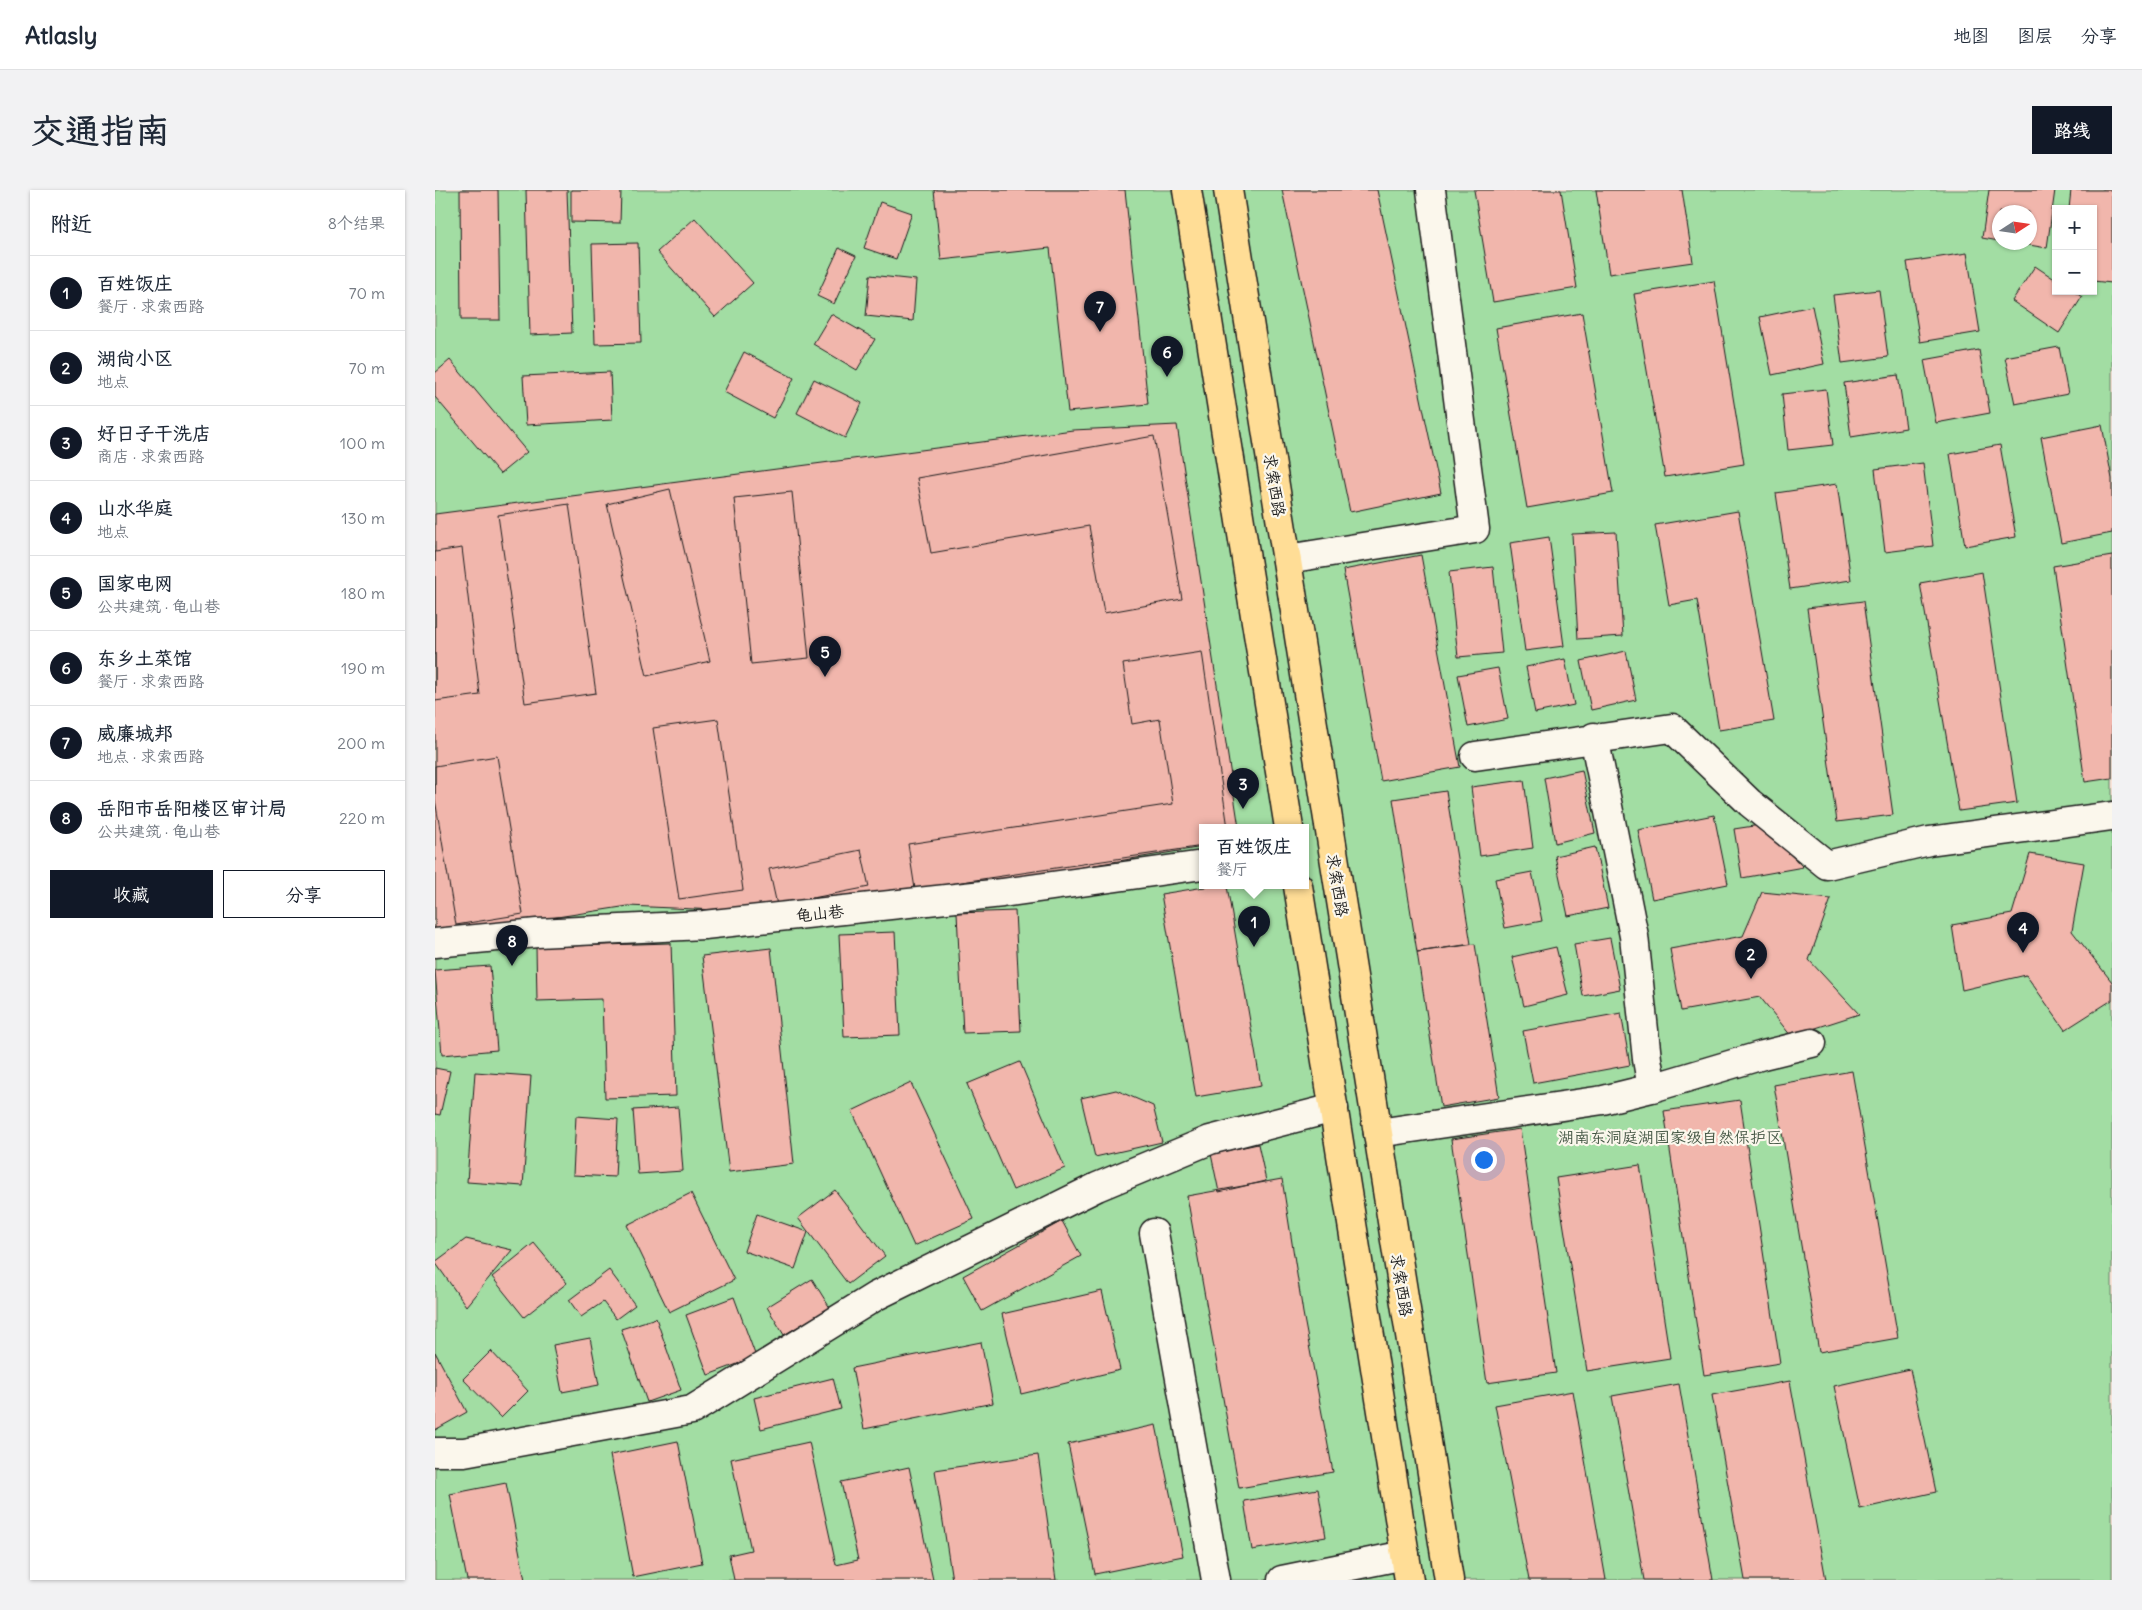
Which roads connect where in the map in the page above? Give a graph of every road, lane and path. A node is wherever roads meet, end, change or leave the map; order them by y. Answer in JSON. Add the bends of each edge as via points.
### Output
{"nodes":[{"id":1,"x":1187,"y":190,"type":"edge"},
{"id":2,"x":1228,"y":190,"type":"edge"},
{"id":3,"x":1431,"y":190,"type":"edge"},
{"id":4,"x":1287,"y":559,"type":"junction"},
{"id":5,"x":1594,"y":738,"type":"junction"},
{"id":6,"x":1475,"y":756,"type":"dead end"},
{"id":7,"x":2112,"y":816,"type":"edge"},
{"id":8,"x":1288,"y":824,"type":"edge"},
{"id":9,"x":1199,"y":866,"type":"edge"},
{"id":10,"x":1298,"y":889,"type":"edge"},
{"id":11,"x":435,"y":944,"type":"edge"},
{"id":12,"x":1811,"y":1042,"type":"dead end"},
{"id":13,"x":1653,"y":1088,"type":"junction"},
{"id":14,"x":1334,"y":1108,"type":"junction"},
{"id":15,"x":1378,"y":1133,"type":"junction"},
{"id":16,"x":1154,"y":1233,"type":"dead end"},
{"id":17,"x":435,"y":1452,"type":"edge"},
{"id":18,"x":1407,"y":1567,"type":"edge"},
{"id":19,"x":1216,"y":1580,"type":"edge"},
{"id":20,"x":1282,"y":1580,"type":"edge"},
{"id":21,"x":1449,"y":1580,"type":"edge"}],
"edges":[{"from":1,"to":8,"type":"main road"},
{"from":2,"to":4,"type":"main road","name":"求索西路"},
{"from":3,"to":4,"type":"street","via":[[1475,529]]},
{"from":4,"to":15,"type":"main road","name":"求索西路"},
{"from":5,"to":6,"type":"street"},
{"from":5,"to":7,"type":"street","via":[[1672,728],[1750,803],[1827,865],[1929,840]]},
{"from":5,"to":13,"type":"street","via":[[1634,936]]},
{"from":9,"to":11,"type":"street","name":"龟山巷","via":[[1001,893],[704,925],[537,933]]},
{"from":10,"to":14,"type":"main road"},
{"from":12,"to":13,"type":"street"},
{"from":13,"to":15,"type":"street","via":[[1603,1100]]},
{"from":14,"to":17,"type":"street","via":[[1210,1140],[1097,1187],[876,1296],[692,1410],[464,1452]]},
{"from":14,"to":18,"type":"main road"},
{"from":15,"to":21,"type":"main road","name":"求索西路"},
{"from":16,"to":19,"type":"street"},
{"from":18,"to":20,"type":"street"}]}
